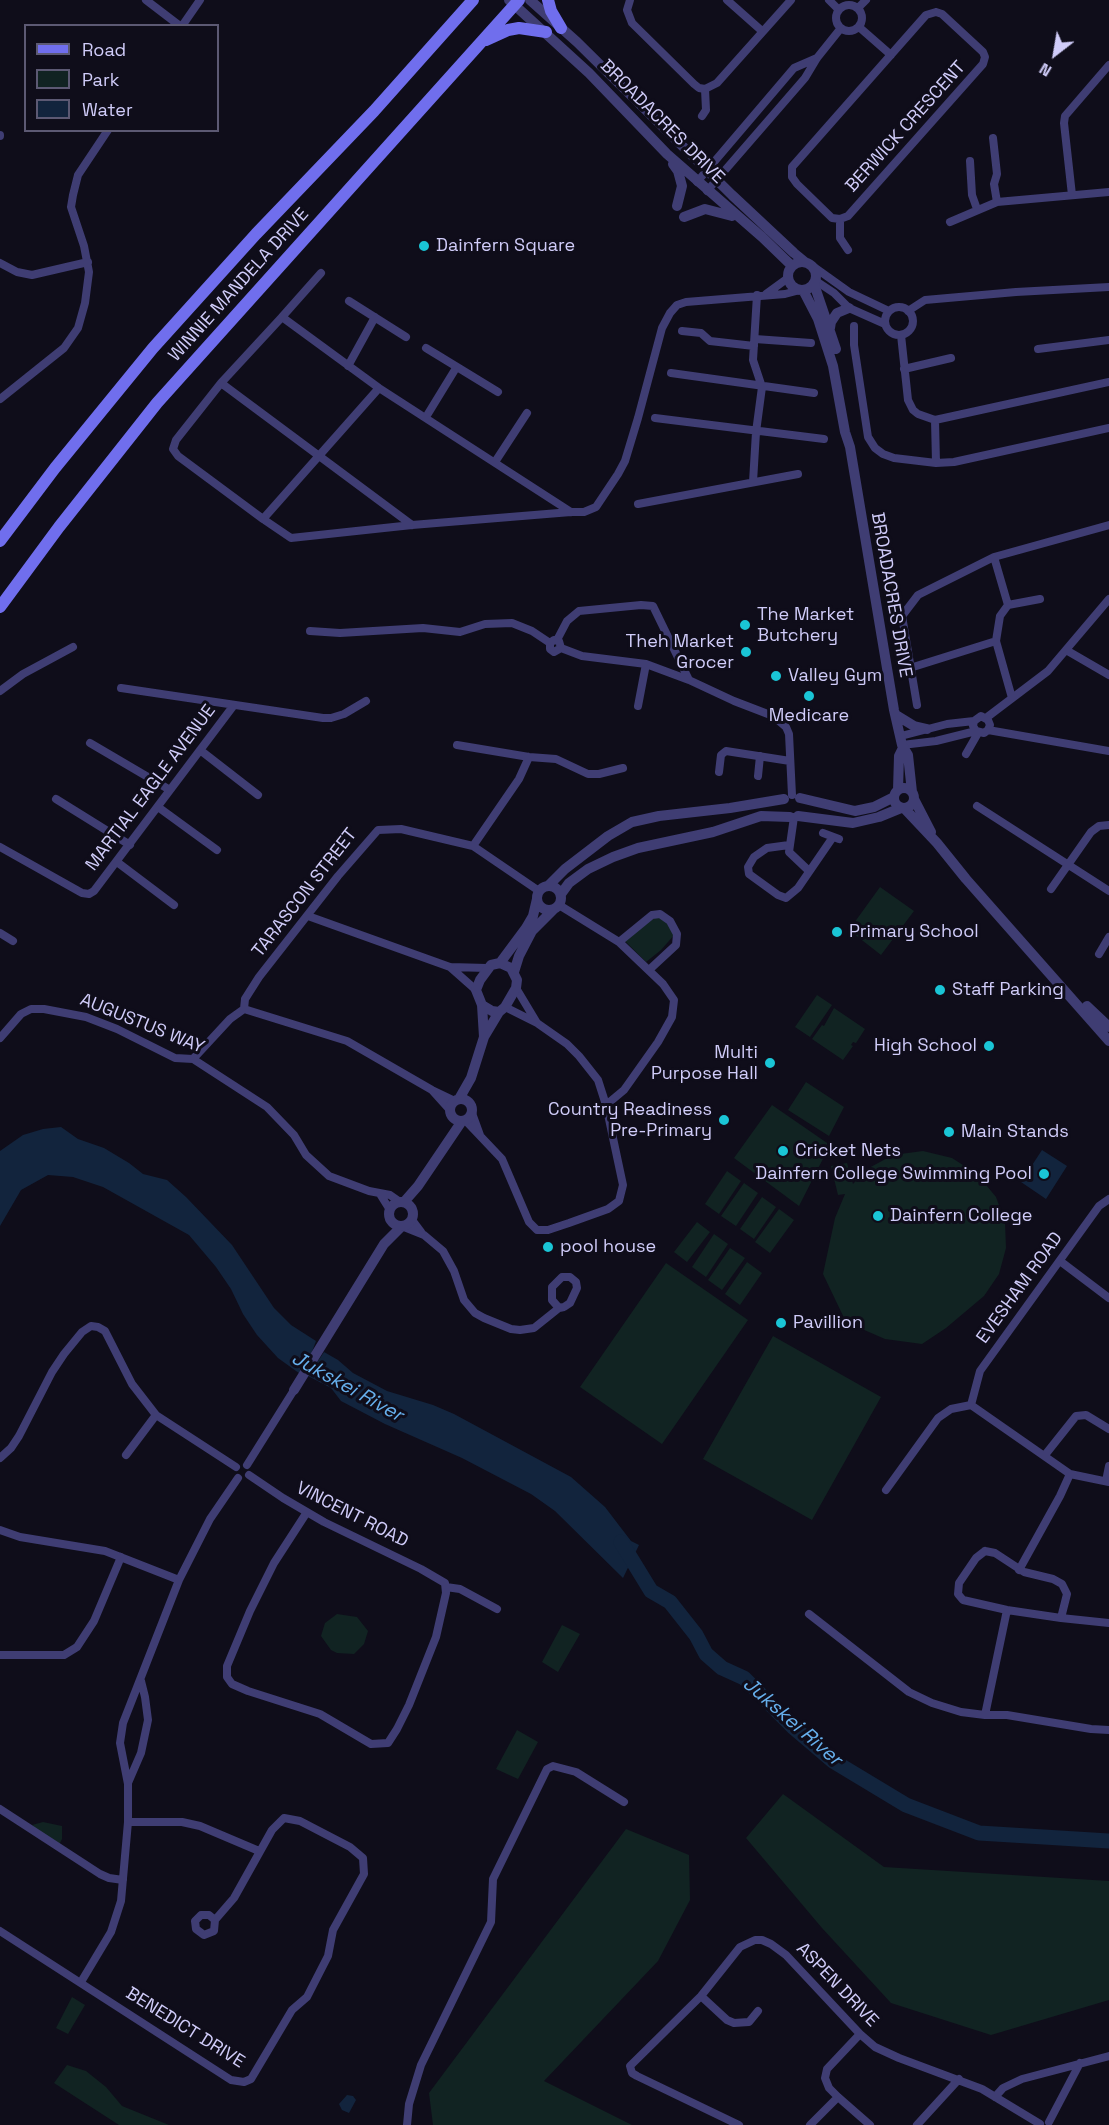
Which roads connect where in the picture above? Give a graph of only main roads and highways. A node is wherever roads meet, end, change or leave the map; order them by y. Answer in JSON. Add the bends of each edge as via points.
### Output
{"nodes":[{"id":1,"x":548,"y":0,"type":"edge"},
{"id":2,"x":514,"y":1,"type":"edge"},
{"id":3,"x":470,"y":2,"type":"edge"},
{"id":4,"x":561,"y":28,"type":"road end"},
{"id":5,"x":546,"y":32,"type":"road end"},
{"id":6,"x":480,"y":44,"type":"junction"},
{"id":7,"x":0,"y":541,"type":"edge"},
{"id":8,"x":0,"y":607,"type":"edge"}],
"edges":[{"from":1,"to":4,"type":"main road"},
{"from":2,"to":6,"type":"main road","name":"WINNIE MANDELA DRIVE"},
{"from":3,"to":7,"type":"main road","name":"WINNIE MANDELA DRIVE","via":[[153,348]]},
{"from":5,"to":6,"type":"main road","via":[[519,28]]},
{"from":6,"to":8,"type":"main road","name":"WINNIE MANDELA DRIVE","via":[[157,404]]}]}
